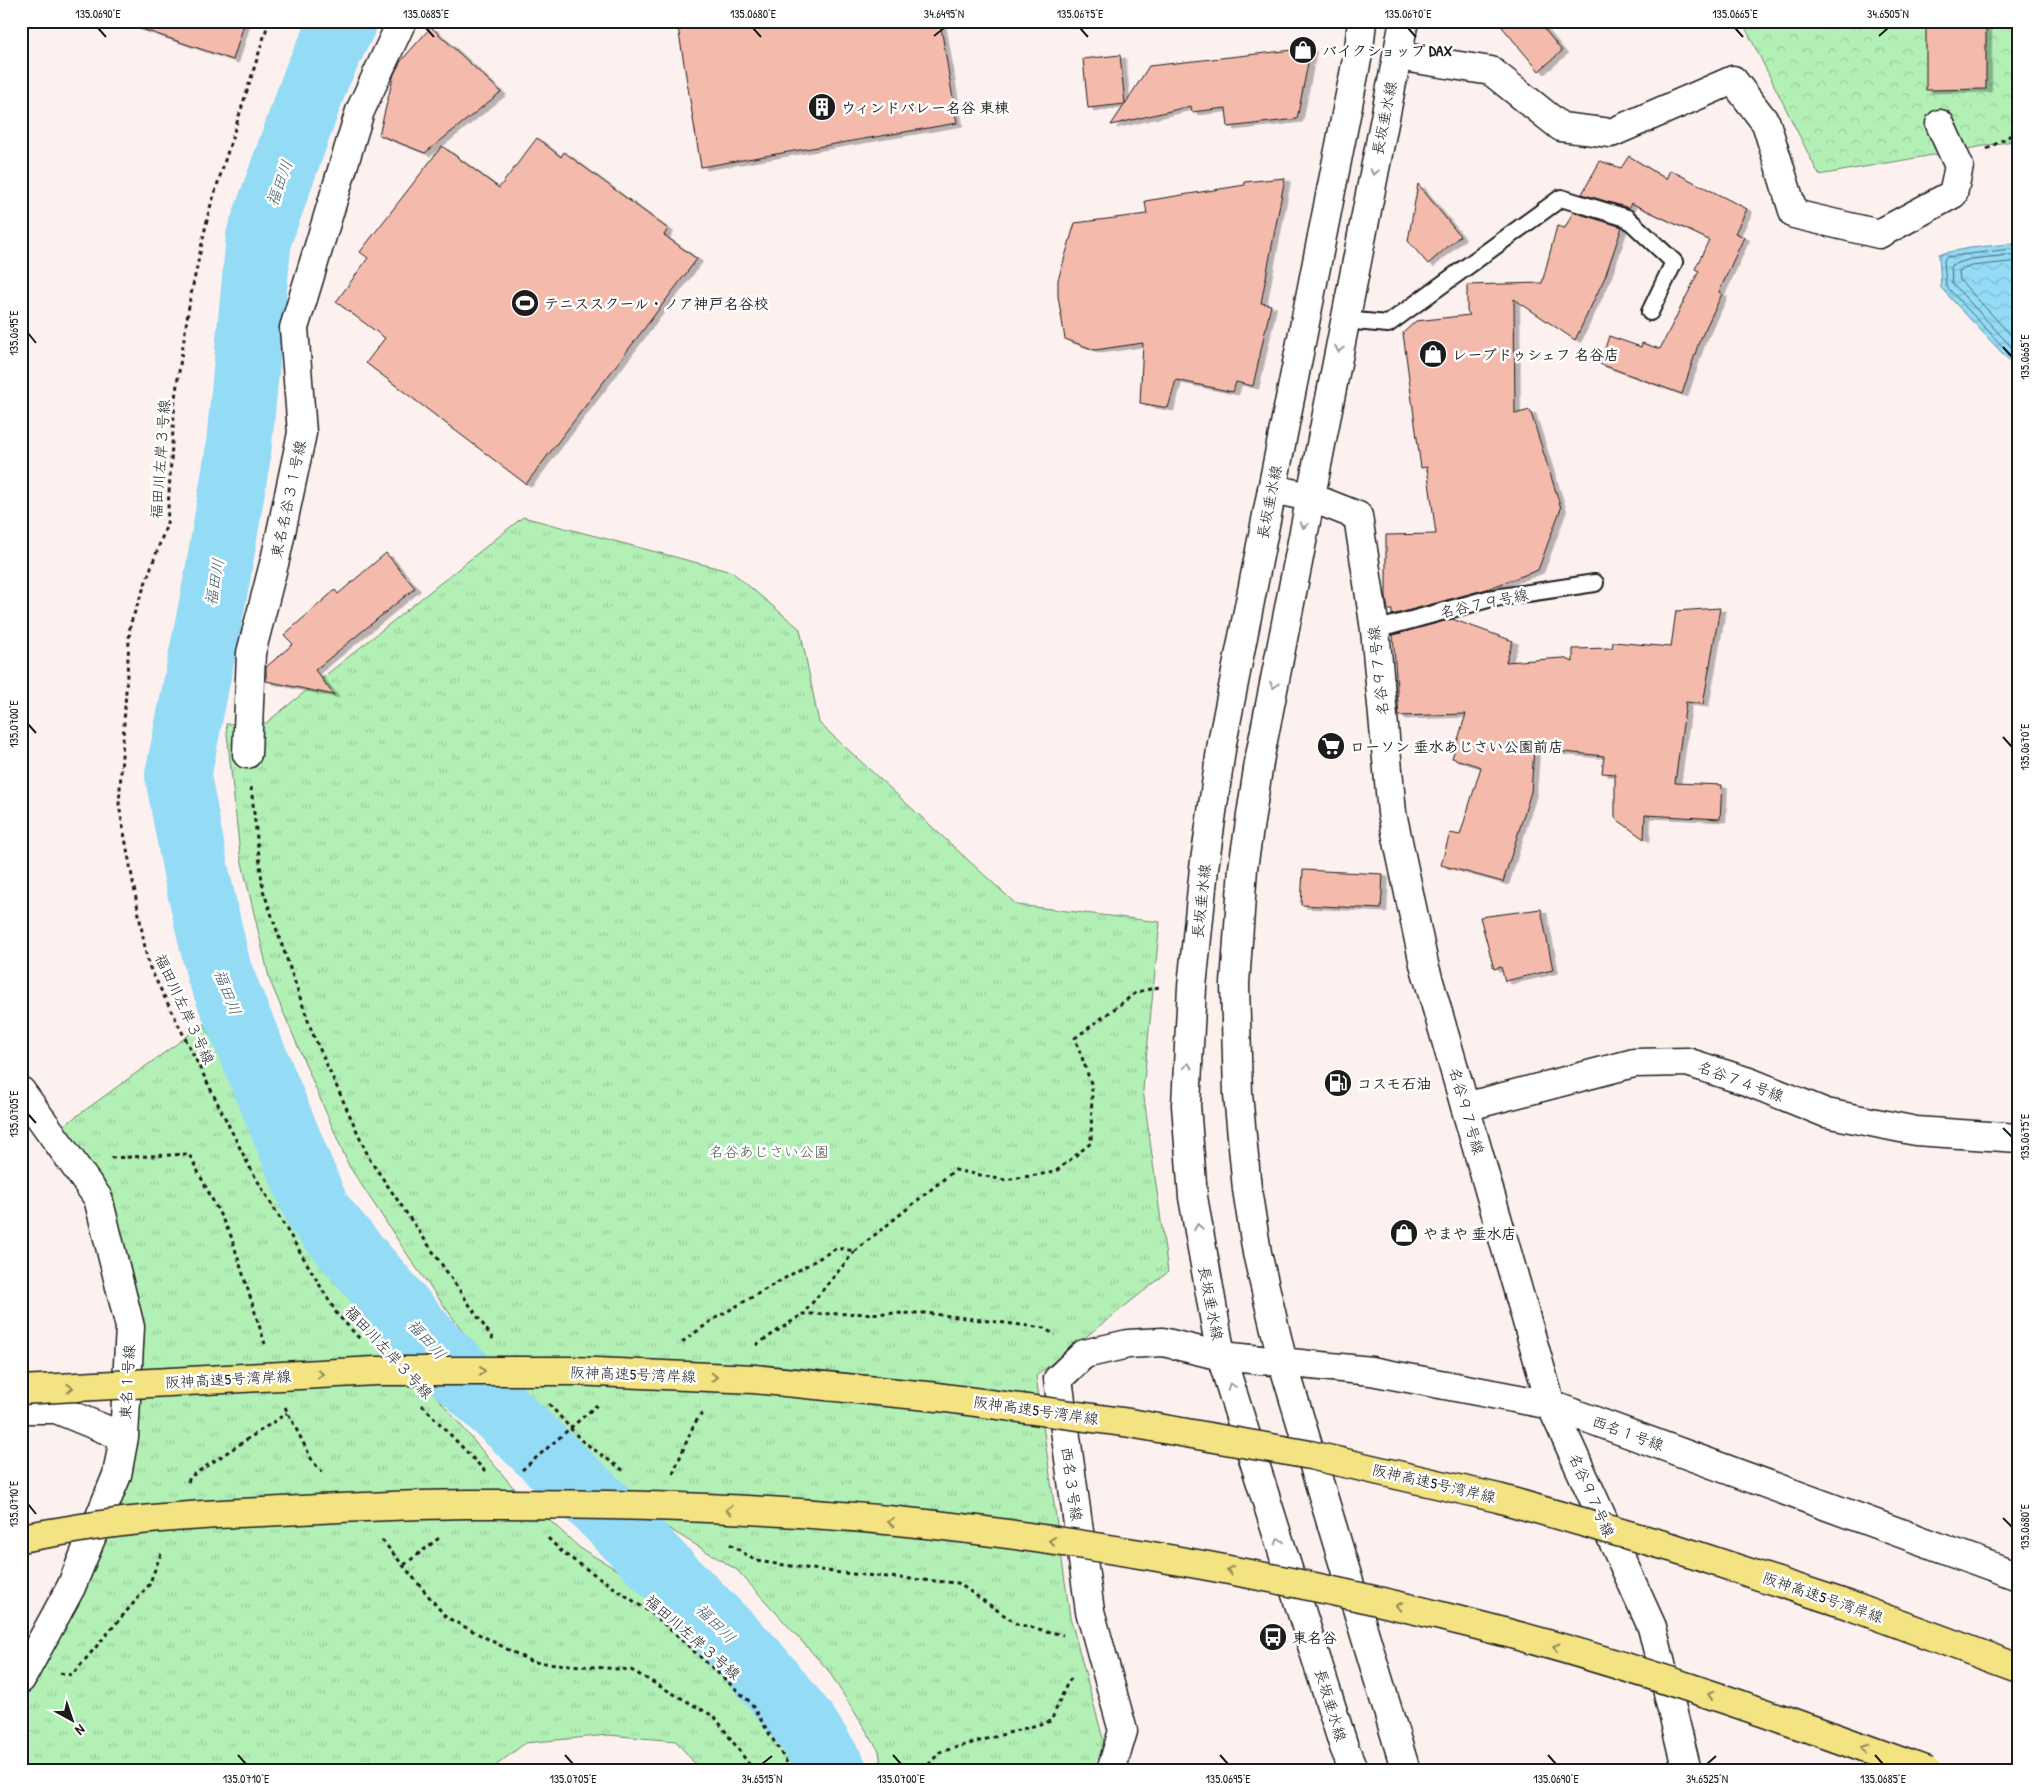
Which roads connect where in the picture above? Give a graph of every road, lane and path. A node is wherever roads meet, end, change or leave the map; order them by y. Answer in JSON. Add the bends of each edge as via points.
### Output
{"nodes":[{"id":1,"x":269,"y":21,"type":"edge"},
{"id":2,"x":402,"y":21,"type":"edge"},
{"id":3,"x":1362,"y":21,"type":"edge"},
{"id":4,"x":1404,"y":21,"type":"edge"},
{"id":5,"x":1397,"y":56,"type":"junction"},
{"id":6,"x":1940,"y":124,"type":"dead end"},
{"id":7,"x":1650,"y":312,"type":"dead end"},
{"id":8,"x":1344,"y":320,"type":"junction"},
{"id":9,"x":1272,"y":490,"type":"junction"},
{"id":10,"x":1310,"y":497,"type":"junction"},
{"id":11,"x":1595,"y":583,"type":"dead end"},
{"id":12,"x":1375,"y":630,"type":"junction"},
{"id":13,"x":247,"y":754,"type":"joint"},
{"id":14,"x":1164,"y":987,"type":"dead end"},
{"id":15,"x":21,"y":1092,"type":"edge"},
{"id":16,"x":1465,"y":1107,"type":"junction"},
{"id":17,"x":2018,"y":1138,"type":"edge"},
{"id":18,"x":71,"y":1160,"type":"junction"},
{"id":19,"x":855,"y":1250,"type":"junction"},
{"id":20,"x":496,"y":1342,"type":"dead end"},
{"id":21,"x":364,"y":1343,"type":"dead end"},
{"id":22,"x":675,"y":1347,"type":"dead end"},
{"id":23,"x":267,"y":1348,"type":"dead end"},
{"id":24,"x":1084,"y":1354,"type":"junction"},
{"id":25,"x":1221,"y":1356,"type":"junction"},
{"id":26,"x":1283,"y":1363,"type":"junction"},
{"id":27,"x":21,"y":1390,"type":"edge"},
{"id":28,"x":605,"y":1399,"type":"dead end"},
{"id":29,"x":419,"y":1401,"type":"dead end"},
{"id":30,"x":548,"y":1402,"type":"dead end"},
{"id":31,"x":284,"y":1404,"type":"dead end"},
{"id":32,"x":1551,"y":1405,"type":"junction"},
{"id":33,"x":21,"y":1409,"type":"edge"},
{"id":34,"x":124,"y":1437,"type":"junction"},
{"id":35,"x":626,"y":1472,"type":"dead end"},
{"id":36,"x":487,"y":1474,"type":"dead end"},
{"id":37,"x":515,"y":1475,"type":"dead end"},
{"id":38,"x":326,"y":1476,"type":"dead end"},
{"id":39,"x":542,"y":1532,"type":"dead end"},
{"id":40,"x":378,"y":1535,"type":"dead end"},
{"id":41,"x":21,"y":1538,"type":"edge"},
{"id":42,"x":725,"y":1540,"type":"dead end"},
{"id":43,"x":2018,"y":1576,"type":"edge"},
{"id":44,"x":1099,"y":1643,"type":"junction"},
{"id":45,"x":2018,"y":1668,"type":"edge"},
{"id":46,"x":21,"y":1679,"type":"edge"},
{"id":47,"x":754,"y":1771,"type":"edge"},
{"id":48,"x":792,"y":1771,"type":"edge"},
{"id":49,"x":923,"y":1771,"type":"edge"},
{"id":50,"x":1111,"y":1771,"type":"edge"},
{"id":51,"x":1354,"y":1771,"type":"edge"},
{"id":52,"x":1406,"y":1771,"type":"edge"},
{"id":53,"x":1687,"y":1771,"type":"edge"},
{"id":54,"x":1927,"y":1771,"type":"edge"}],
"edges":[{"from":1,"to":21,"type":"path","name":"福田川左岸３号線","via":[[209,211],[190,299],[175,398],[167,524],[130,625],[119,805],[148,964],[250,1168],[336,1314]]},
{"from":2,"to":13,"type":"street","name":"東名名谷３１号線","via":[[360,111],[294,328],[302,433],[251,653]]},
{"from":3,"to":9,"type":"street","name":"長坂垂水線"},
{"from":4,"to":5,"type":"street","name":"長坂垂水線"},
{"from":5,"to":6,"type":"street","via":[[1491,71],[1561,127],[1612,133],[1733,80],[1766,123],[1794,214],[1879,234],[1953,194],[1959,166]]},
{"from":5,"to":8,"type":"street","name":"長坂垂水線","one_way":true},
{"from":7,"to":8,"type":"lane","via":[[1674,262],[1627,218],[1561,198],[1388,324]]},
{"from":8,"to":10,"type":"street","name":"長坂垂水線","one_way":true},
{"from":9,"to":10,"type":"street","name":"名谷９７号線"},
{"from":25,"to":9,"type":"street","name":"長坂垂水線","one_way":true,"via":[[1193,1197],[1186,1105],[1192,988],[1204,868],[1222,743]]},
{"from":10,"to":12,"type":"street","name":"名谷９７号線","via":[[1358,516]]},
{"from":10,"to":26,"type":"street","name":"長坂垂水線","one_way":true,"via":[[1260,756],[1243,868],[1235,984],[1238,1094],[1247,1189],[1257,1253]]},
{"from":11,"to":12,"type":"lane","name":"名谷７９号線","via":[[1488,598]]},
{"from":12,"to":16,"type":"street","name":"名谷９７号線","via":[[1392,813],[1424,964]]},
{"from":13,"to":20,"type":"path","via":[[263,890],[312,1032],[370,1160]]},
{"from":14,"to":19,"type":"path","via":[[1136,992],[1075,1038],[1092,1086],[1091,1144],[1056,1172],[1004,1180],[954,1170]]},
{"from":15,"to":18,"type":"street","name":"東名１号線"},
{"from":16,"to":17,"type":"street","name":"名谷７４号線","via":[[1634,1063],[1687,1062],[1749,1082],[1826,1113],[1916,1131]]},
{"from":16,"to":32,"type":"street","name":"名谷９７号線"},
{"from":18,"to":23,"type":"path","via":[[189,1154],[231,1236]]},
{"from":18,"to":34,"type":"street","name":"東名１号線","via":[[98,1198],[130,1327]]},
{"from":19,"to":22,"type":"path","via":[[837,1248],[714,1319]]},
{"from":19,"to":24,"type":"path","via":[[803,1314],[925,1314],[1044,1328]]},
{"from":24,"to":25,"type":"street","via":[[1128,1344],[1164,1342]]},
{"from":24,"to":44,"type":"street","name":"西名３号線","via":[[1058,1379],[1090,1611]]},
{"from":25,"to":26,"type":"street","name":"西名１号線"},
{"from":51,"to":25,"type":"street","name":"長坂垂水線","one_way":true,"via":[[1344,1748]]},
{"from":26,"to":32,"type":"street","name":"西名１号線","via":[[1371,1372]]},
{"from":26,"to":52,"type":"street","name":"長坂垂水線"},
{"from":27,"to":45,"type":"highway","name":"阪神高速5号湾岸線","one_way":true,"bridge":true,"via":[[376,1370],[573,1371],[764,1380],[938,1397],[1130,1423],[1310,1456],[1498,1498],[1684,1551],[1848,1605]]},
{"from":28,"to":37,"type":"path","bridge":true},
{"from":29,"to":36,"type":"path","name":"福田川左岸３号線"},
{"from":30,"to":35,"type":"path","via":[[581,1440]]},
{"from":31,"to":38,"type":"path","via":[[313,1462]]},
{"from":32,"to":43,"type":"street","name":"西名１号線"},
{"from":32,"to":53,"type":"street","name":"名谷９７号線","via":[[1652,1626]]},
{"from":33,"to":34,"type":"street","via":[[56,1410]]},
{"from":34,"to":46,"type":"street","name":"東名１号線","via":[[117,1475],[71,1588]]},
{"from":39,"to":48,"type":"path","name":"福田川左岸３号線","via":[[563,1553],[654,1615],[750,1702]]},
{"from":40,"to":47,"type":"path","via":[[446,1617],[532,1662],[631,1670],[715,1717]]},
{"from":54,"to":41,"type":"highway","one_way":true,"bridge":true,"via":[[1626,1666],[1475,1624],[1295,1582],[1118,1550],[933,1525],[744,1510],[558,1503],[383,1505],[120,1522]]},
{"from":42,"to":44,"type":"path","via":[[756,1561],[841,1573],[958,1583],[1017,1624]]},
{"from":44,"to":49,"type":"path","via":[[1067,1684],[1051,1722],[940,1752]]},
{"from":44,"to":50,"type":"street","via":[[1124,1731]]}]}
